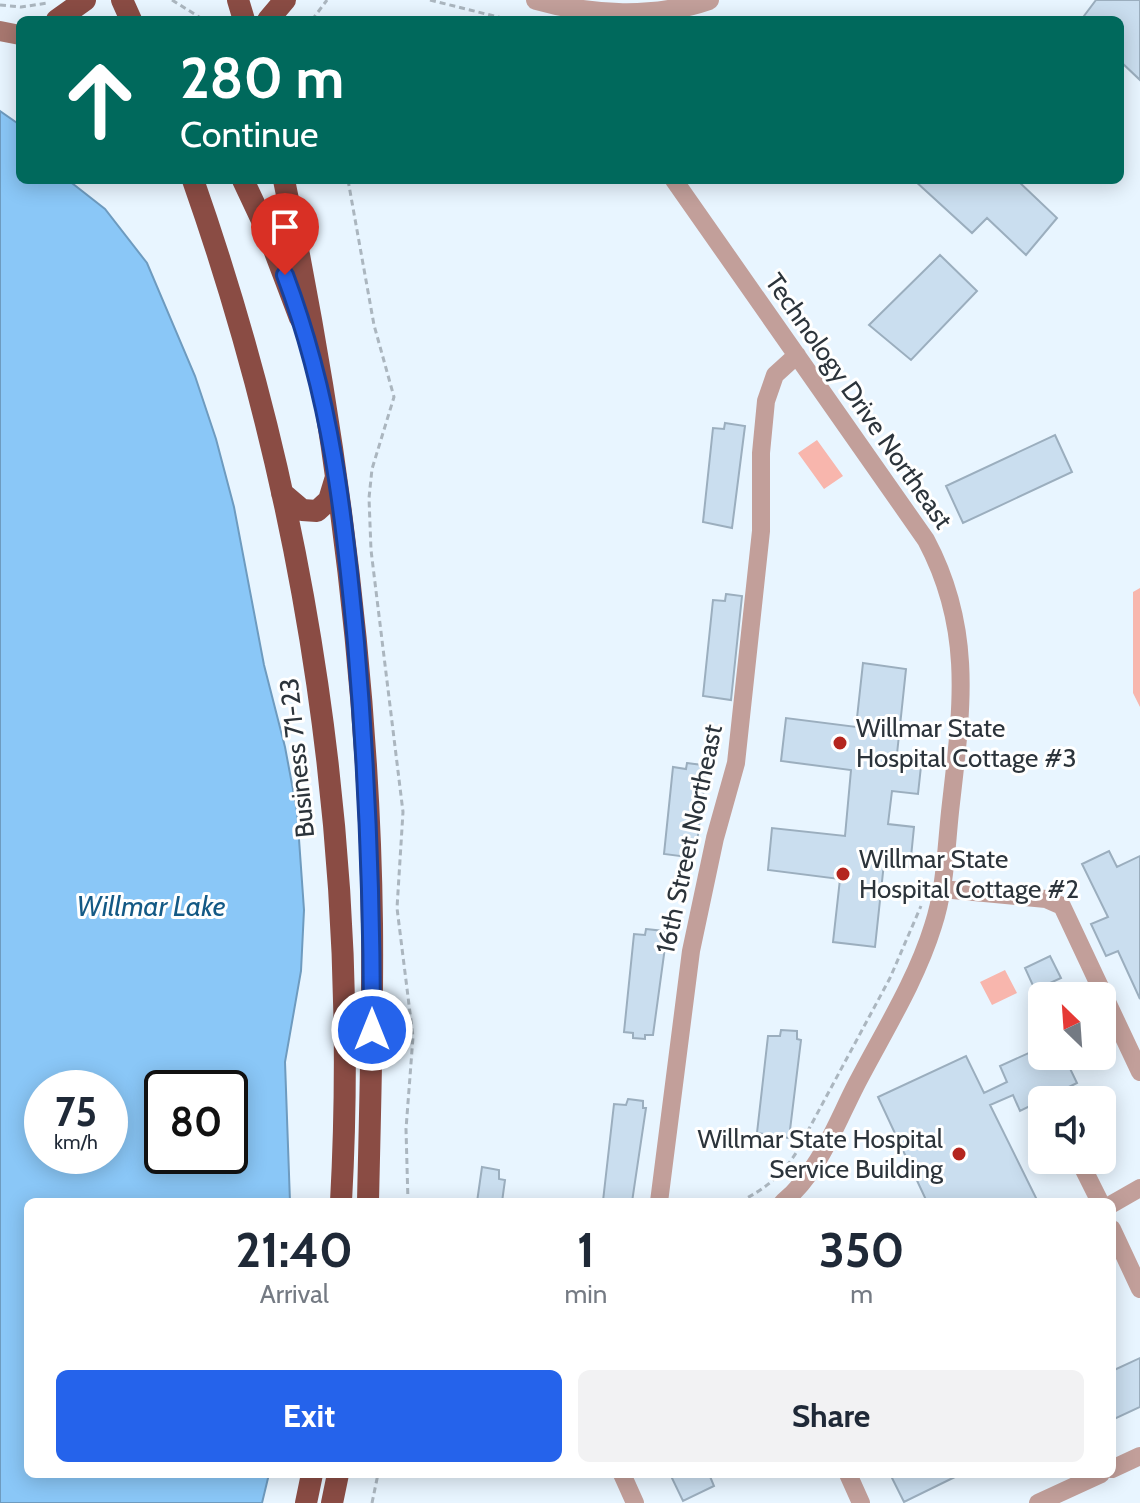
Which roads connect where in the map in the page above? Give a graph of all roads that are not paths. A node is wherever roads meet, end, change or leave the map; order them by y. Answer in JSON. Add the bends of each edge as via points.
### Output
{"nodes":[{"id":1,"x":85,"y":0,"type":"edge"},
{"id":2,"x":285,"y":0,"type":"edge"},
{"id":3,"x":536,"y":0,"type":"edge"},
{"id":4,"x":709,"y":0,"type":"edge"},
{"id":5,"x":63,"y":16,"type":"edge"},
{"id":6,"x":271,"y":16,"type":"edge"},
{"id":7,"x":614,"y":16,"type":"edge"},
{"id":8,"x":194,"y":184,"type":"edge"},
{"id":9,"x":245,"y":184,"type":"edge"},
{"id":10,"x":285,"y":184,"type":"edge"},
{"id":11,"x":677,"y":184,"type":"edge"},
{"id":12,"x":797,"y":355,"type":"junction"},
{"id":13,"x":329,"y":419,"type":"junction"},
{"id":14,"x":337,"y":468,"type":"junction"},
{"id":15,"x":282,"y":493,"type":"junction"},
{"id":16,"x":942,"y":889,"type":"junction"},
{"id":17,"x":1140,"y":1072,"type":"edge"},
{"id":18,"x":1086,"y":1174,"type":"edge"},
{"id":19,"x":1140,"y":1188,"type":"edge"},
{"id":20,"x":341,"y":1198,"type":"edge"},
{"id":21,"x":368,"y":1198,"type":"edge"},
{"id":22,"x":660,"y":1198,"type":"edge"},
{"id":23,"x":786,"y":1198,"type":"edge"},
{"id":24,"x":1098,"y":1198,"type":"edge"},
{"id":25,"x":1116,"y":1202,"type":"edge"},
{"id":26,"x":1116,"y":1238,"type":"edge"},
{"id":27,"x":1140,"y":1289,"type":"edge"},
{"id":28,"x":1140,"y":1456,"type":"edge"},
{"id":29,"x":1116,"y":1467,"type":"edge"},
{"id":30,"x":311,"y":1478,"type":"edge"},
{"id":31,"x":337,"y":1478,"type":"edge"},
{"id":32,"x":624,"y":1478,"type":"edge"},
{"id":33,"x":850,"y":1478,"type":"edge"},
{"id":34,"x":1092,"y":1478,"type":"edge"},
{"id":35,"x":306,"y":1503,"type":"edge"},
{"id":36,"x":332,"y":1503,"type":"edge"},
{"id":37,"x":635,"y":1503,"type":"edge"},
{"id":38,"x":861,"y":1503,"type":"edge"},
{"id":39,"x":1038,"y":1503,"type":"edge"}],
"edges":[{"from":1,"to":5,"type":"highway"},
{"from":2,"to":6,"type":"highway"},
{"from":3,"to":7,"type":"street"},
{"from":4,"to":7,"type":"street"},
{"from":8,"to":15,"type":"highway","name":"Business 71-23","via":[[245,344]]},
{"from":9,"to":13,"type":"highway","via":[[291,291]]},
{"from":10,"to":13,"type":"highway"},
{"from":11,"to":12,"type":"street","name":"Technology Drive Northeast"},
{"from":12,"to":16,"type":"street","name":"Technology Drive Northeast","via":[[926,540],[954,611],[963,692]]},
{"from":12,"to":22,"type":"street","name":"16th Street Northeast","via":[[775,375],[766,401],[761,531],[736,763],[691,951]]},
{"from":13,"to":14,"type":"highway"},
{"from":14,"to":15,"type":"highway","via":[[333,493],[317,511],[302,510]]},
{"from":14,"to":21,"type":"highway","via":[[369,835]]},
{"from":15,"to":20,"type":"highway","name":"Business 71-23","via":[[309,626],[332,803],[342,958]]},
{"from":16,"to":17,"type":"street","via":[[1046,899],[1062,906]]},
{"from":16,"to":23,"type":"street","name":"Technology Drive Northeast","via":[[929,939],[887,1024],[812,1167]]},
{"from":18,"to":24,"type":"street"},
{"from":19,"to":25,"type":"street"},
{"from":26,"to":27,"type":"street"},
{"from":28,"to":29,"type":"street"},
{"from":30,"to":35,"type":"highway"},
{"from":31,"to":36,"type":"highway"},
{"from":32,"to":37,"type":"street"},
{"from":33,"to":38,"type":"street"},
{"from":34,"to":39,"type":"street"}]}
